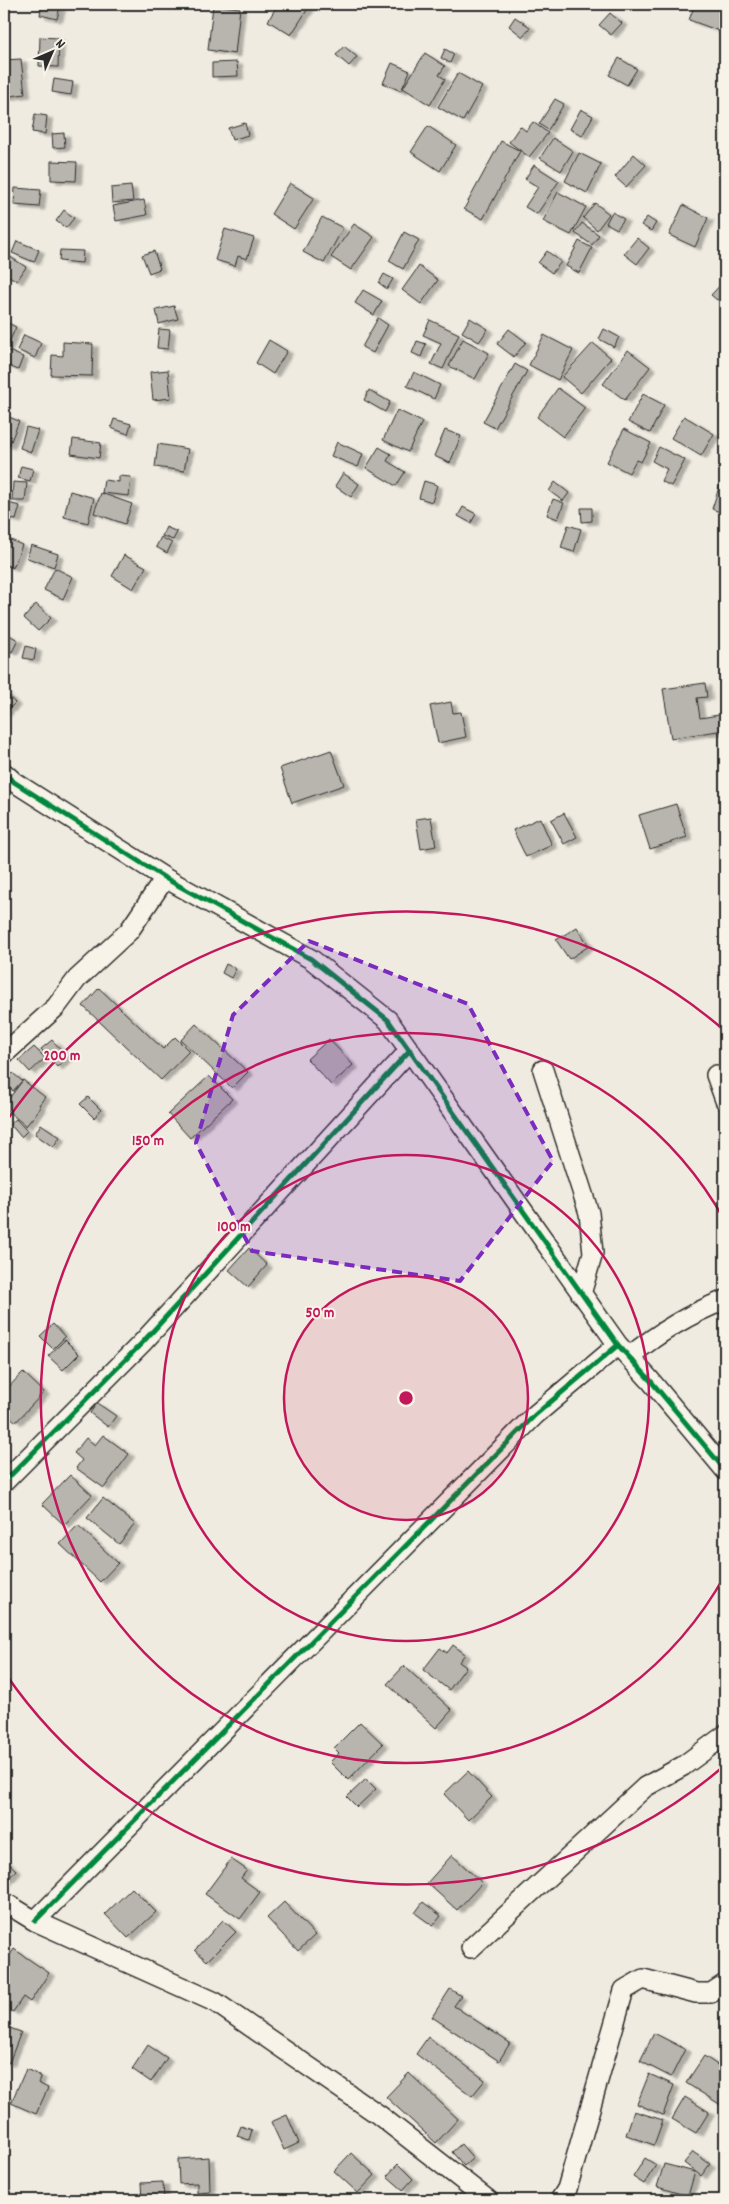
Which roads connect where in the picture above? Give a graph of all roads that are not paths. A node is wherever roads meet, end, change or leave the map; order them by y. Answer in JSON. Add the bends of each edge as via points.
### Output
{"nodes":[{"id":1,"x":4,"y":773,"type":"edge"},
{"id":2,"x":165,"y":878,"type":"junction"},
{"id":3,"x":410,"y":1050,"type":"junction"},
{"id":4,"x":4,"y":1054,"type":"edge"},
{"id":5,"x":543,"y":1070,"type":"dead end"},
{"id":6,"x":716,"y":1075,"type":"dead end"},
{"id":7,"x":725,"y":1100,"type":"edge"},
{"id":8,"x":581,"y":1294,"type":"junction"},
{"id":9,"x":725,"y":1300,"type":"edge"},
{"id":10,"x":623,"y":1351,"type":"junction"},
{"id":11,"x":725,"y":1470,"type":"edge"},
{"id":12,"x":4,"y":1482,"type":"edge"},
{"id":13,"x":725,"y":1735,"type":"edge"},
{"id":14,"x":7,"y":1911,"type":"edge"},
{"id":15,"x":34,"y":1921,"type":"junction"},
{"id":16,"x":470,"y":1948,"type":"dead end"},
{"id":17,"x":720,"y":1993,"type":"edge"},
{"id":18,"x":488,"y":2200,"type":"edge"},
{"id":19,"x":560,"y":2200,"type":"edge"}],
"edges":[{"from":1,"to":2,"type":"street"},
{"from":2,"to":3,"type":"street","via":[[311,958],[388,1020]]},
{"from":2,"to":4,"type":"street","via":[[130,931],[77,980],[56,1007]]},
{"from":3,"to":8,"type":"street"},
{"from":3,"to":12,"type":"street","via":[[142,1343]]},
{"from":5,"to":8,"type":"street","via":[[589,1213],[594,1253]]},
{"from":6,"to":7,"type":"street"},
{"from":8,"to":10,"type":"street"},
{"from":9,"to":10,"type":"street"},
{"from":10,"to":11,"type":"street"},
{"from":10,"to":15,"type":"street","via":[[535,1415]]},
{"from":13,"to":16,"type":"street","via":[[683,1766],[645,1787]]},
{"from":14,"to":15,"type":"street"},
{"from":15,"to":18,"type":"street","via":[[215,2002],[379,2115]]},
{"from":17,"to":19,"type":"street","via":[[696,1993],[643,1979],[624,1990],[567,2189]]}]}
